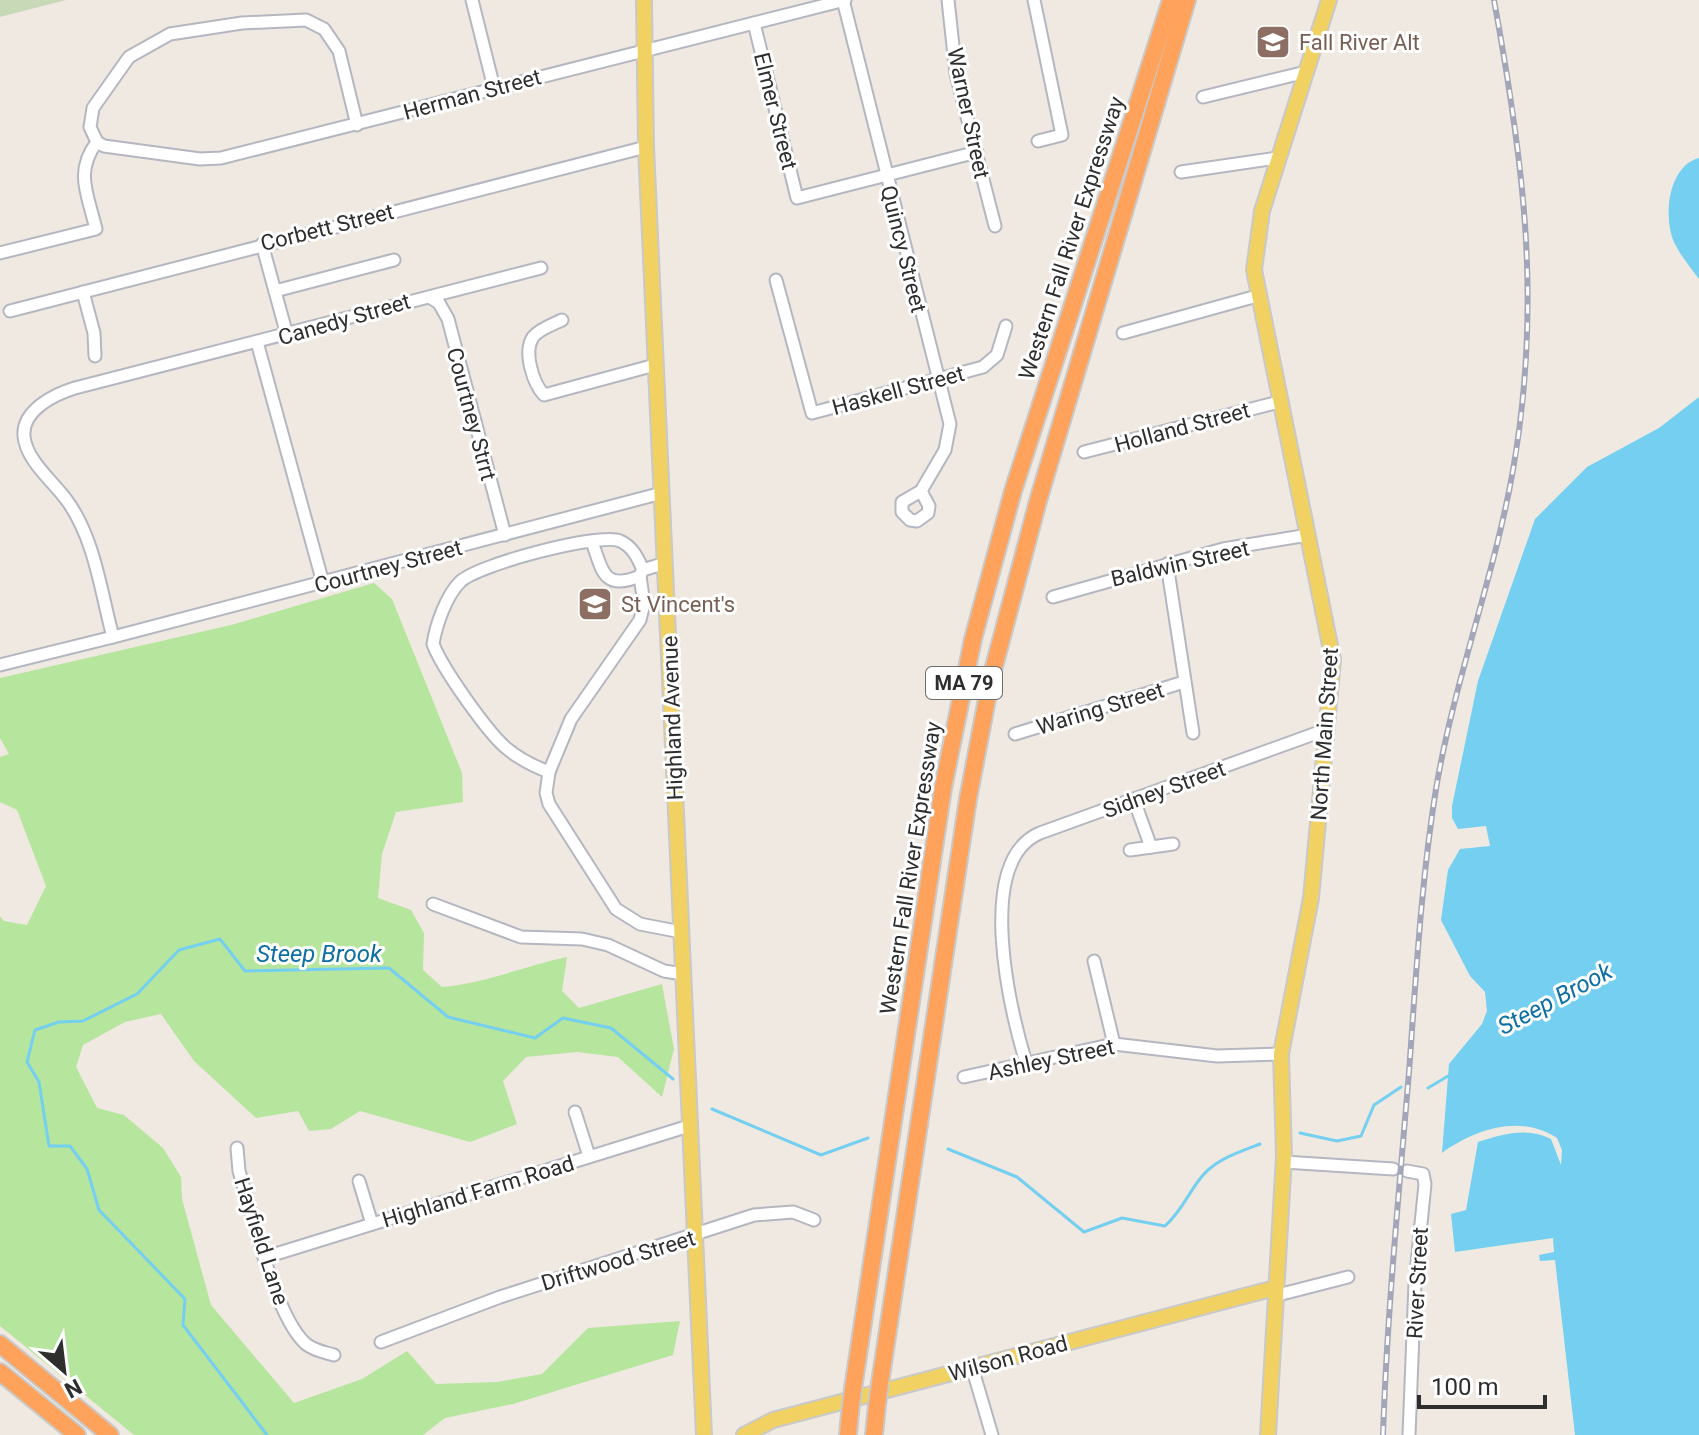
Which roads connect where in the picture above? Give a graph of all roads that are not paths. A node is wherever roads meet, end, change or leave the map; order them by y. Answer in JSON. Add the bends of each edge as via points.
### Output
{"nodes":[{"id":1,"x":472,"y":0,"type":"edge"},
{"id":2,"x":644,"y":0,"type":"edge"},
{"id":3,"x":844,"y":0,"type":"edge"},
{"id":4,"x":948,"y":0,"type":"edge"},
{"id":5,"x":1034,"y":0,"type":"edge"},
{"id":6,"x":1171,"y":0,"type":"edge"},
{"id":7,"x":1187,"y":0,"type":"edge"},
{"id":8,"x":1329,"y":0,"type":"edge"},
{"id":9,"x":804,"y":5,"type":"edge"},
{"id":10,"x":754,"y":23,"type":"junction"},
{"id":11,"x":643,"y":50,"type":"junction"},
{"id":12,"x":1306,"y":72,"type":"junction"},
{"id":13,"x":494,"y":88,"type":"junction"},
{"id":14,"x":1203,"y":97,"type":"dead end"},
{"id":15,"x":357,"y":125,"type":"junction"},
{"id":16,"x":1038,"y":141,"type":"dead end"},
{"id":17,"x":97,"y":142,"type":"junction"},
{"id":18,"x":646,"y":147,"type":"junction"},
{"id":19,"x":977,"y":152,"type":"junction"},
{"id":20,"x":1277,"y":158,"type":"junction"},
{"id":21,"x":1181,"y":172,"type":"dead end"},
{"id":22,"x":887,"y":178,"type":"junction"},
{"id":23,"x":995,"y":226,"type":"dead end"},
{"id":24,"x":262,"y":244,"type":"junction"},
{"id":25,"x":0,"y":253,"type":"edge"},
{"id":26,"x":394,"y":260,"type":"dead end"},
{"id":27,"x":541,"y":268,"type":"dead end"},
{"id":28,"x":776,"y":280,"type":"dead end"},
{"id":29,"x":275,"y":291,"type":"junction"},
{"id":30,"x":83,"y":292,"type":"junction"},
{"id":31,"x":1257,"y":296,"type":"junction"},
{"id":32,"x":431,"y":298,"type":"junction"},
{"id":33,"x":10,"y":311,"type":"dead end"},
{"id":34,"x":562,"y":320,"type":"dead end"},
{"id":35,"x":1006,"y":326,"type":"dead end"},
{"id":36,"x":1123,"y":333,"type":"dead end"},
{"id":37,"x":287,"y":335,"type":"junction"},
{"id":38,"x":257,"y":342,"type":"junction"},
{"id":39,"x":95,"y":356,"type":"dead end"},
{"id":40,"x":655,"y":365,"type":"junction"},
{"id":41,"x":938,"y":378,"type":"junction"},
{"id":42,"x":1279,"y":402,"type":"junction"},
{"id":43,"x":1084,"y":452,"type":"dead end"},
{"id":44,"x":921,"y":491,"type":"dead end"},
{"id":45,"x":662,"y":493,"type":"junction"},
{"id":46,"x":505,"y":535,"type":"junction"},
{"id":47,"x":1308,"y":535,"type":"junction"},
{"id":48,"x":592,"y":542,"type":"junction"},
{"id":49,"x":665,"y":563,"type":"junction"},
{"id":50,"x":1167,"y":564,"type":"junction"},
{"id":51,"x":641,"y":573,"type":"junction"},
{"id":52,"x":323,"y":583,"type":"junction"},
{"id":53,"x":1053,"y":597,"type":"dead end"},
{"id":54,"x":113,"y":637,"type":"junction"},
{"id":55,"x":0,"y":665,"type":"edge"},
{"id":56,"x":1184,"y":682,"type":"junction"},
{"id":57,"x":1325,"y":730,"type":"junction"},
{"id":58,"x":1193,"y":733,"type":"dead end"},
{"id":59,"x":1015,"y":734,"type":"dead end"},
{"id":60,"x":549,"y":772,"type":"junction"},
{"id":61,"x":1134,"y":800,"type":"junction"},
{"id":62,"x":1173,"y":844,"type":"dead end"},
{"id":63,"x":1151,"y":847,"type":"junction"},
{"id":64,"x":1130,"y":850,"type":"dead end"},
{"id":65,"x":433,"y":904,"type":"dead end"},
{"id":66,"x":681,"y":932,"type":"junction"},
{"id":67,"x":1094,"y":961,"type":"dead end"},
{"id":68,"x":683,"y":974,"type":"junction"},
{"id":69,"x":1114,"y":1044,"type":"junction"},
{"id":70,"x":1281,"y":1054,"type":"junction"},
{"id":71,"x":1026,"y":1063,"type":"junction"},
{"id":72,"x":964,"y":1077,"type":"dead end"},
{"id":73,"x":575,"y":1112,"type":"dead end"},
{"id":74,"x":689,"y":1126,"type":"junction"},
{"id":75,"x":237,"y":1148,"type":"dead end"},
{"id":76,"x":589,"y":1156,"type":"junction"},
{"id":77,"x":1284,"y":1162,"type":"junction"},
{"id":78,"x":1393,"y":1169,"type":"dead end"},
{"id":79,"x":1407,"y":1171,"type":"dead end"},
{"id":80,"x":359,"y":1181,"type":"dead end"},
{"id":81,"x":814,"y":1220,"type":"dead end"},
{"id":82,"x":372,"y":1224,"type":"junction"},
{"id":83,"x":695,"y":1236,"type":"junction"},
{"id":84,"x":266,"y":1257,"type":"junction"},
{"id":85,"x":1348,"y":1277,"type":"dead end"},
{"id":86,"x":1274,"y":1292,"type":"junction"},
{"id":87,"x":381,"y":1342,"type":"dead end"},
{"id":88,"x":0,"y":1344,"type":"edge"},
{"id":89,"x":334,"y":1355,"type":"dead end"},
{"id":90,"x":972,"y":1367,"type":"junction"},
{"id":91,"x":0,"y":1372,"type":"edge"},
{"id":92,"x":77,"y":1435,"type":"edge"},
{"id":93,"x":110,"y":1435,"type":"edge"},
{"id":94,"x":704,"y":1435,"type":"edge"},
{"id":95,"x":744,"y":1435,"type":"edge"},
{"id":96,"x":848,"y":1435,"type":"edge"},
{"id":97,"x":874,"y":1435,"type":"edge"},
{"id":98,"x":992,"y":1435,"type":"edge"},
{"id":99,"x":1268,"y":1435,"type":"edge"},
{"id":100,"x":1409,"y":1435,"type":"edge"}],
"edges":[{"from":1,"to":13,"type":"street"},
{"from":2,"to":11,"type":"main road","name":"Highland Avenue"},
{"from":3,"to":9,"type":"street","name":"Herman Street"},
{"from":3,"to":22,"type":"street","name":"Quincy Street"},
{"from":4,"to":19,"type":"street","name":"Warner Street","via":[[956,74]]},
{"from":5,"to":16,"type":"street","via":[[1062,135]]},
{"from":6,"to":96,"type":"highway","name":"Western Fall River Expressway","number":"MA 79","bridge":true,"via":[[1023,461],[973,639],[938,819]]},
{"from":7,"to":97,"type":"highway","name":"Western Fall River Expressway","number":"MA 79","bridge":true,"via":[[1033,515],[995,664],[968,799]]},
{"from":8,"to":12,"type":"main road","name":"North Main Street"},
{"from":9,"to":10,"type":"street","name":"Herman Street"},
{"from":10,"to":11,"type":"street","name":"Herman Street"},
{"from":10,"to":22,"type":"street","name":"Elmer Street","via":[[797,198]]},
{"from":11,"to":13,"type":"street","name":"Herman Street"},
{"from":11,"to":18,"type":"main road","name":"Highland Avenue"},
{"from":12,"to":14,"type":"street"},
{"from":12,"to":20,"type":"main road","name":"North Main Street"},
{"from":13,"to":15,"type":"street","name":"Herman Street"},
{"from":15,"to":17,"type":"street","name":"Herman Street","via":[[210,159]]},
{"from":15,"to":17,"type":"street","via":[[339,51],[324,29],[306,20],[242,23],[170,34],[127,59],[93,108],[90,127]]},
{"from":17,"to":25,"type":"street","via":[[84,159],[96,229]]},
{"from":18,"to":24,"type":"street","name":"Corbett Street"},
{"from":18,"to":40,"type":"main road","name":"Highland Avenue"},
{"from":19,"to":22,"type":"street"},
{"from":19,"to":23,"type":"street","name":"Warner Street"},
{"from":20,"to":21,"type":"street"},
{"from":20,"to":31,"type":"main road","name":"North Main Street","via":[[1255,243]]},
{"from":22,"to":41,"type":"street","name":"Quincy Street"},
{"from":24,"to":29,"type":"street"},
{"from":24,"to":30,"type":"street","name":"Corbett Street"},
{"from":26,"to":29,"type":"street"},
{"from":27,"to":32,"type":"street"},
{"from":28,"to":41,"type":"street","name":"Haskell Street","via":[[812,413]]},
{"from":29,"to":37,"type":"street"},
{"from":30,"to":33,"type":"street","name":"Corbett Street"},
{"from":30,"to":39,"type":"street"},
{"from":31,"to":36,"type":"street"},
{"from":31,"to":42,"type":"main road","name":"North Main Street"},
{"from":32,"to":37,"type":"street","name":"Canedy Street","via":[[411,299]]},
{"from":32,"to":46,"type":"street","name":"Courtney Strrt","via":[[448,319]]},
{"from":34,"to":40,"type":"street","via":[[531,342],[533,372],[544,395]]},
{"from":35,"to":41,"type":"street","name":"Haskell Street","via":[[991,363]]},
{"from":37,"to":38,"type":"street","name":"Canedy Street"},
{"from":38,"to":52,"type":"street"},
{"from":38,"to":54,"type":"street","via":[[63,392],[41,403],[26,426],[28,450],[79,523]]},
{"from":40,"to":45,"type":"main road","name":"Highland Avenue"},
{"from":41,"to":44,"type":"street","name":"Quincy Street","via":[[949,438]]},
{"from":42,"to":43,"type":"street","name":"Holland Street"},
{"from":42,"to":47,"type":"main road","name":"North Main Street"},
{"from":45,"to":46,"type":"street","name":"Courtney Street"},
{"from":45,"to":49,"type":"main road","name":"Highland Avenue"},
{"from":46,"to":52,"type":"street","name":"Courtney Street"},
{"from":47,"to":50,"type":"street","name":"Baldwin Street"},
{"from":47,"to":57,"type":"main road","name":"North Main Street","via":[[1333,653]]},
{"from":48,"to":51,"type":"street","via":[[620,541],[633,551]]},
{"from":48,"to":51,"type":"street","via":[[606,576],[620,581]]},
{"from":48,"to":60,"type":"street","via":[[569,544],[469,575],[451,594],[433,641],[444,667],[501,743]]},
{"from":49,"to":51,"type":"street"},
{"from":49,"to":66,"type":"main road","name":"Highland Avenue"},
{"from":50,"to":53,"type":"street","name":"Baldwin Street"},
{"from":50,"to":56,"type":"street"},
{"from":51,"to":60,"type":"street","via":[[640,620],[571,719]]},
{"from":52,"to":54,"type":"street","name":"Courtney Street"},
{"from":54,"to":55,"type":"street","name":"Courtney Street"},
{"from":56,"to":58,"type":"street"},
{"from":56,"to":59,"type":"street","name":"Waring Street"},
{"from":57,"to":61,"type":"street","name":"Sidney Street"},
{"from":57,"to":70,"type":"main road","name":"North Main Street","via":[[1311,898]]},
{"from":60,"to":66,"type":"street","via":[[549,804],[613,906],[640,924]]},
{"from":61,"to":63,"type":"street"},
{"from":61,"to":71,"type":"street","name":"Sidney Street","via":[[1033,836],[1011,860],[1000,916]]},
{"from":62,"to":63,"type":"street"},
{"from":63,"to":64,"type":"street"},
{"from":65,"to":68,"type":"street","via":[[521,937],[582,939]]},
{"from":66,"to":68,"type":"main road","name":"Highland Avenue"},
{"from":67,"to":69,"type":"street"},
{"from":68,"to":74,"type":"main road","name":"Highland Avenue"},
{"from":69,"to":70,"type":"street","name":"Ashley Street","via":[[1217,1056]]},
{"from":69,"to":71,"type":"street","name":"Ashley Street"},
{"from":70,"to":77,"type":"main road","name":"North Main Street"},
{"from":71,"to":72,"type":"street","name":"Ashley Street"},
{"from":73,"to":76,"type":"street"},
{"from":74,"to":76,"type":"street","name":"Highland Farm Road"},
{"from":74,"to":83,"type":"main road","name":"Highland Avenue"},
{"from":75,"to":84,"type":"street","name":"Hayfield Lane"},
{"from":76,"to":82,"type":"street","name":"Highland Farm Road"},
{"from":77,"to":78,"type":"street"},
{"from":77,"to":86,"type":"main road","name":"North Main Street"},
{"from":79,"to":100,"type":"street","name":"River Street","via":[[1425,1179]]},
{"from":80,"to":82,"type":"street"},
{"from":81,"to":83,"type":"street","name":"Driftwood Street","via":[[793,1212],[761,1214]]},
{"from":82,"to":84,"type":"street","name":"Highland Farm Road"},
{"from":83,"to":87,"type":"street","name":"Driftwood Street","via":[[500,1297]]},
{"from":83,"to":94,"type":"main road","name":"Highland Avenue"},
{"from":84,"to":89,"type":"street","name":"Hayfield Lane","via":[[296,1332],[316,1351]]},
{"from":85,"to":86,"type":"street","name":"Wilson Road"},
{"from":86,"to":90,"type":"main road","name":"Wilson Road"},
{"from":86,"to":99,"type":"main road","name":"North Main Street"},
{"from":88,"to":93,"type":"highway"},
{"from":90,"to":95,"type":"main road","name":"Wilson Road","via":[[773,1420]]},
{"from":90,"to":98,"type":"street"},
{"from":91,"to":92,"type":"highway"}]}
